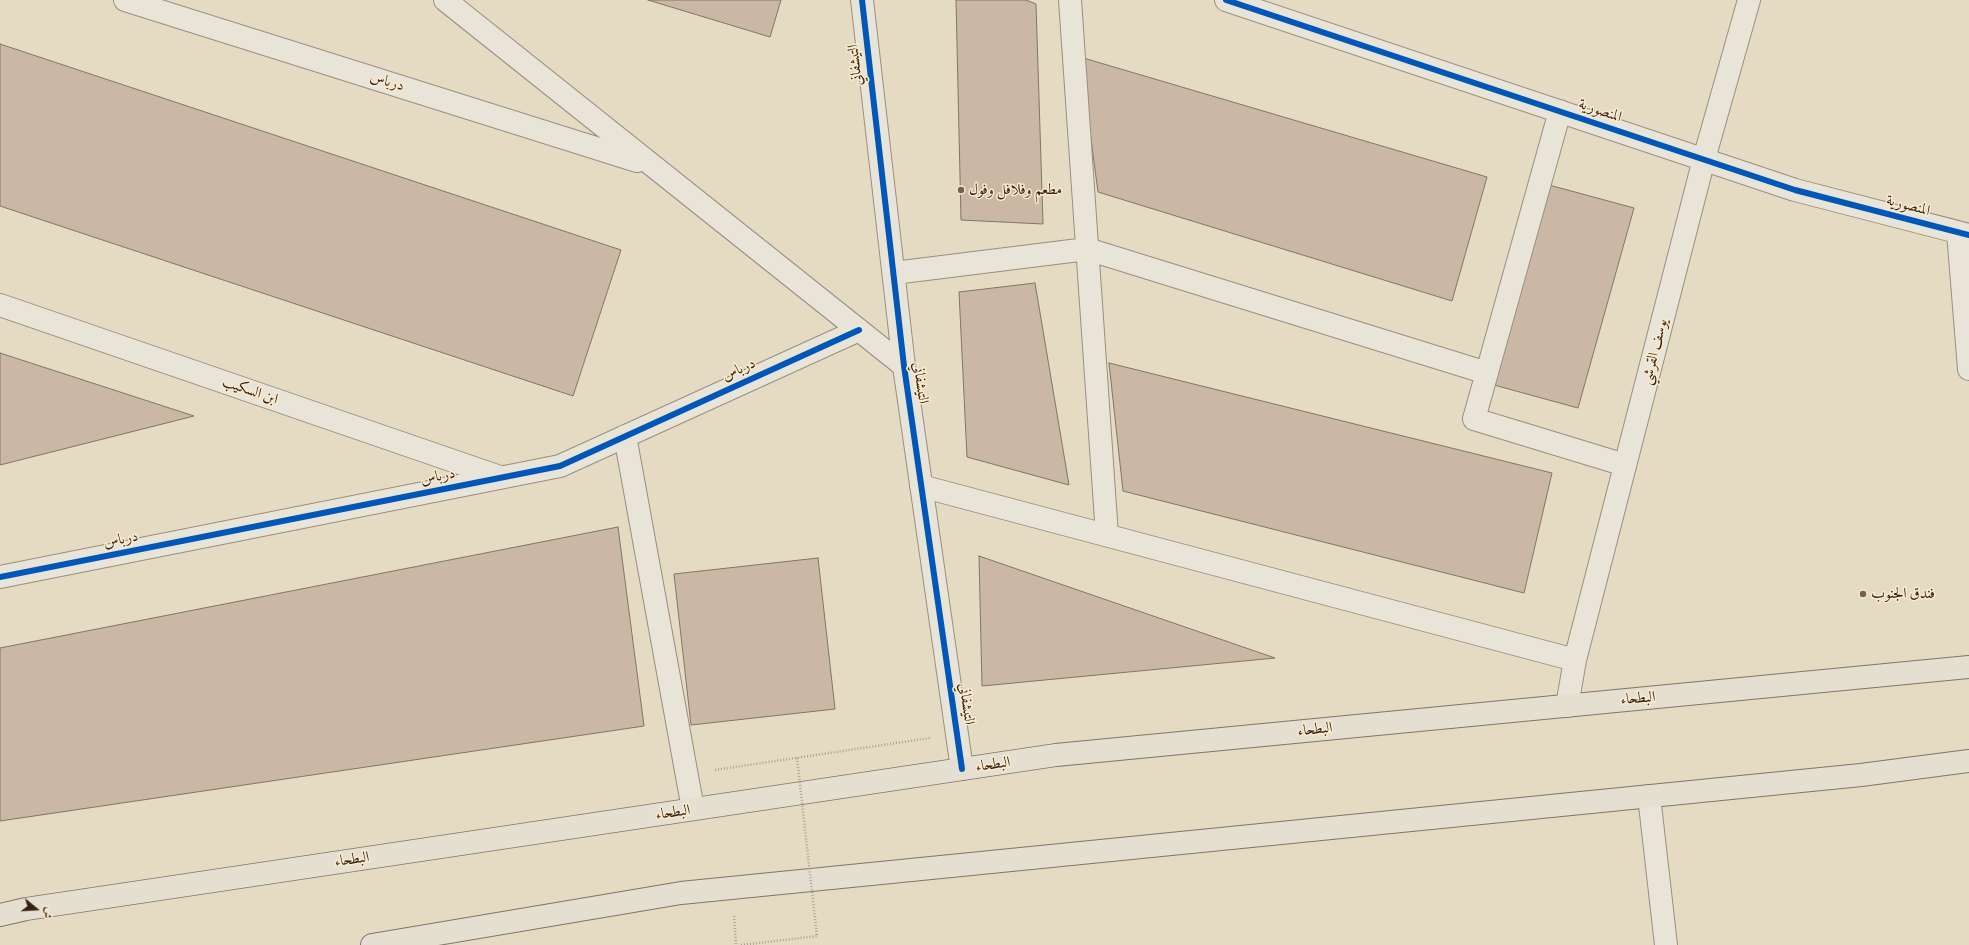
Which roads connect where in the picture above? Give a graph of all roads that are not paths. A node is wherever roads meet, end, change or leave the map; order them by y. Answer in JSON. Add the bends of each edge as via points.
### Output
{"nodes":[{"id":1,"x":125,"y":0,"type":"edge"},
{"id":2,"x":444,"y":0,"type":"edge"},
{"id":3,"x":862,"y":0,"type":"edge"},
{"id":4,"x":1070,"y":0,"type":"edge"},
{"id":5,"x":1226,"y":0,"type":"edge"},
{"id":6,"x":1749,"y":0,"type":"edge"},
{"id":7,"x":1253,"y":4,"type":"edge"},
{"id":8,"x":1560,"y":111,"type":"junction"},
{"id":9,"x":1704,"y":159,"type":"junction"},
{"id":10,"x":650,"y":165,"type":"junction"},
{"id":11,"x":1963,"y":234,"type":"edge"},
{"id":12,"x":1087,"y":249,"type":"junction"},
{"id":13,"x":894,"y":273,"type":"junction"},
{"id":14,"x":0,"y":306,"type":"edge"},
{"id":15,"x":859,"y":330,"type":"junction"},
{"id":16,"x":904,"y":366,"type":"junction"},
{"id":17,"x":1969,"y":369,"type":"edge"},
{"id":18,"x":1487,"y":373,"type":"junction"},
{"id":19,"x":625,"y":436,"type":"junction"},
{"id":20,"x":1625,"y":465,"type":"junction"},
{"id":21,"x":501,"y":478,"type":"junction"},
{"id":22,"x":922,"y":486,"type":"junction"},
{"id":23,"x":1107,"y":535,"type":"junction"},
{"id":24,"x":0,"y":577,"type":"edge"},
{"id":25,"x":1575,"y":660,"type":"junction"},
{"id":26,"x":1969,"y":667,"type":"edge"},
{"id":27,"x":1567,"y":706,"type":"junction"},
{"id":28,"x":1969,"y":761,"type":"edge"},
{"id":29,"x":962,"y":769,"type":"junction"},
{"id":30,"x":1649,"y":796,"type":"junction"},
{"id":31,"x":694,"y":810,"type":"junction"},
{"id":32,"x":0,"y":915,"type":"edge"},
{"id":33,"x":372,"y":945,"type":"edge"},
{"id":34,"x":1666,"y":945,"type":"edge"}],
"edges":[{"from":1,"to":10,"type":"street","name":"درباس"},
{"from":2,"to":10,"type":"street"},
{"from":3,"to":13,"type":"street","name":"التيشفاني"},
{"from":4,"to":12,"type":"street"},
{"from":5,"to":7,"type":"street","name":"المنصورية"},
{"from":6,"to":9,"type":"street","name":"يوسف القرشي"},
{"from":7,"to":8,"type":"street","name":"المنصورية"},
{"from":8,"to":9,"type":"street","name":"المنصورية"},
{"from":8,"to":18,"type":"street"},
{"from":9,"to":11,"type":"street","name":"المنصورية","via":[[1796,190]]},
{"from":9,"to":20,"type":"street","name":"يوسف القرشي"},
{"from":10,"to":15,"type":"street"},
{"from":11,"to":17,"type":"street"},
{"from":12,"to":13,"type":"street"},
{"from":12,"to":18,"type":"street"},
{"from":12,"to":23,"type":"street"},
{"from":13,"to":16,"type":"street","name":"التيشفاني"},
{"from":14,"to":21,"type":"street","name":"ابن السكيب"},
{"from":15,"to":16,"type":"street"},
{"from":15,"to":19,"type":"street","name":"درباس"},
{"from":16,"to":22,"type":"street","name":"التيشفاني"},
{"from":18,"to":20,"type":"street","via":[[1474,419]]},
{"from":19,"to":21,"type":"street","name":"درباس","via":[[560,466]]},
{"from":19,"to":31,"type":"street"},
{"from":20,"to":25,"type":"street","name":"يوسف القرشي"},
{"from":21,"to":24,"type":"street","name":"درباس"},
{"from":22,"to":23,"type":"street"},
{"from":22,"to":29,"type":"street","name":"التيشفاني"},
{"from":23,"to":25,"type":"street"},
{"from":25,"to":27,"type":"street","name":"يوسف القرشي"},
{"from":26,"to":27,"type":"main road","name":"البطحاء"},
{"from":27,"to":29,"type":"main road","name":"البطحاء","via":[[1056,756]]},
{"from":28,"to":30,"type":"main road","via":[[1861,775]]},
{"from":29,"to":31,"type":"main road","name":"البطحاء"},
{"from":30,"to":33,"type":"main road","via":[[681,893]]},
{"from":30,"to":34,"type":"street"},
{"from":31,"to":32,"type":"main road","name":"البطحاء","via":[[41,906]]}]}
